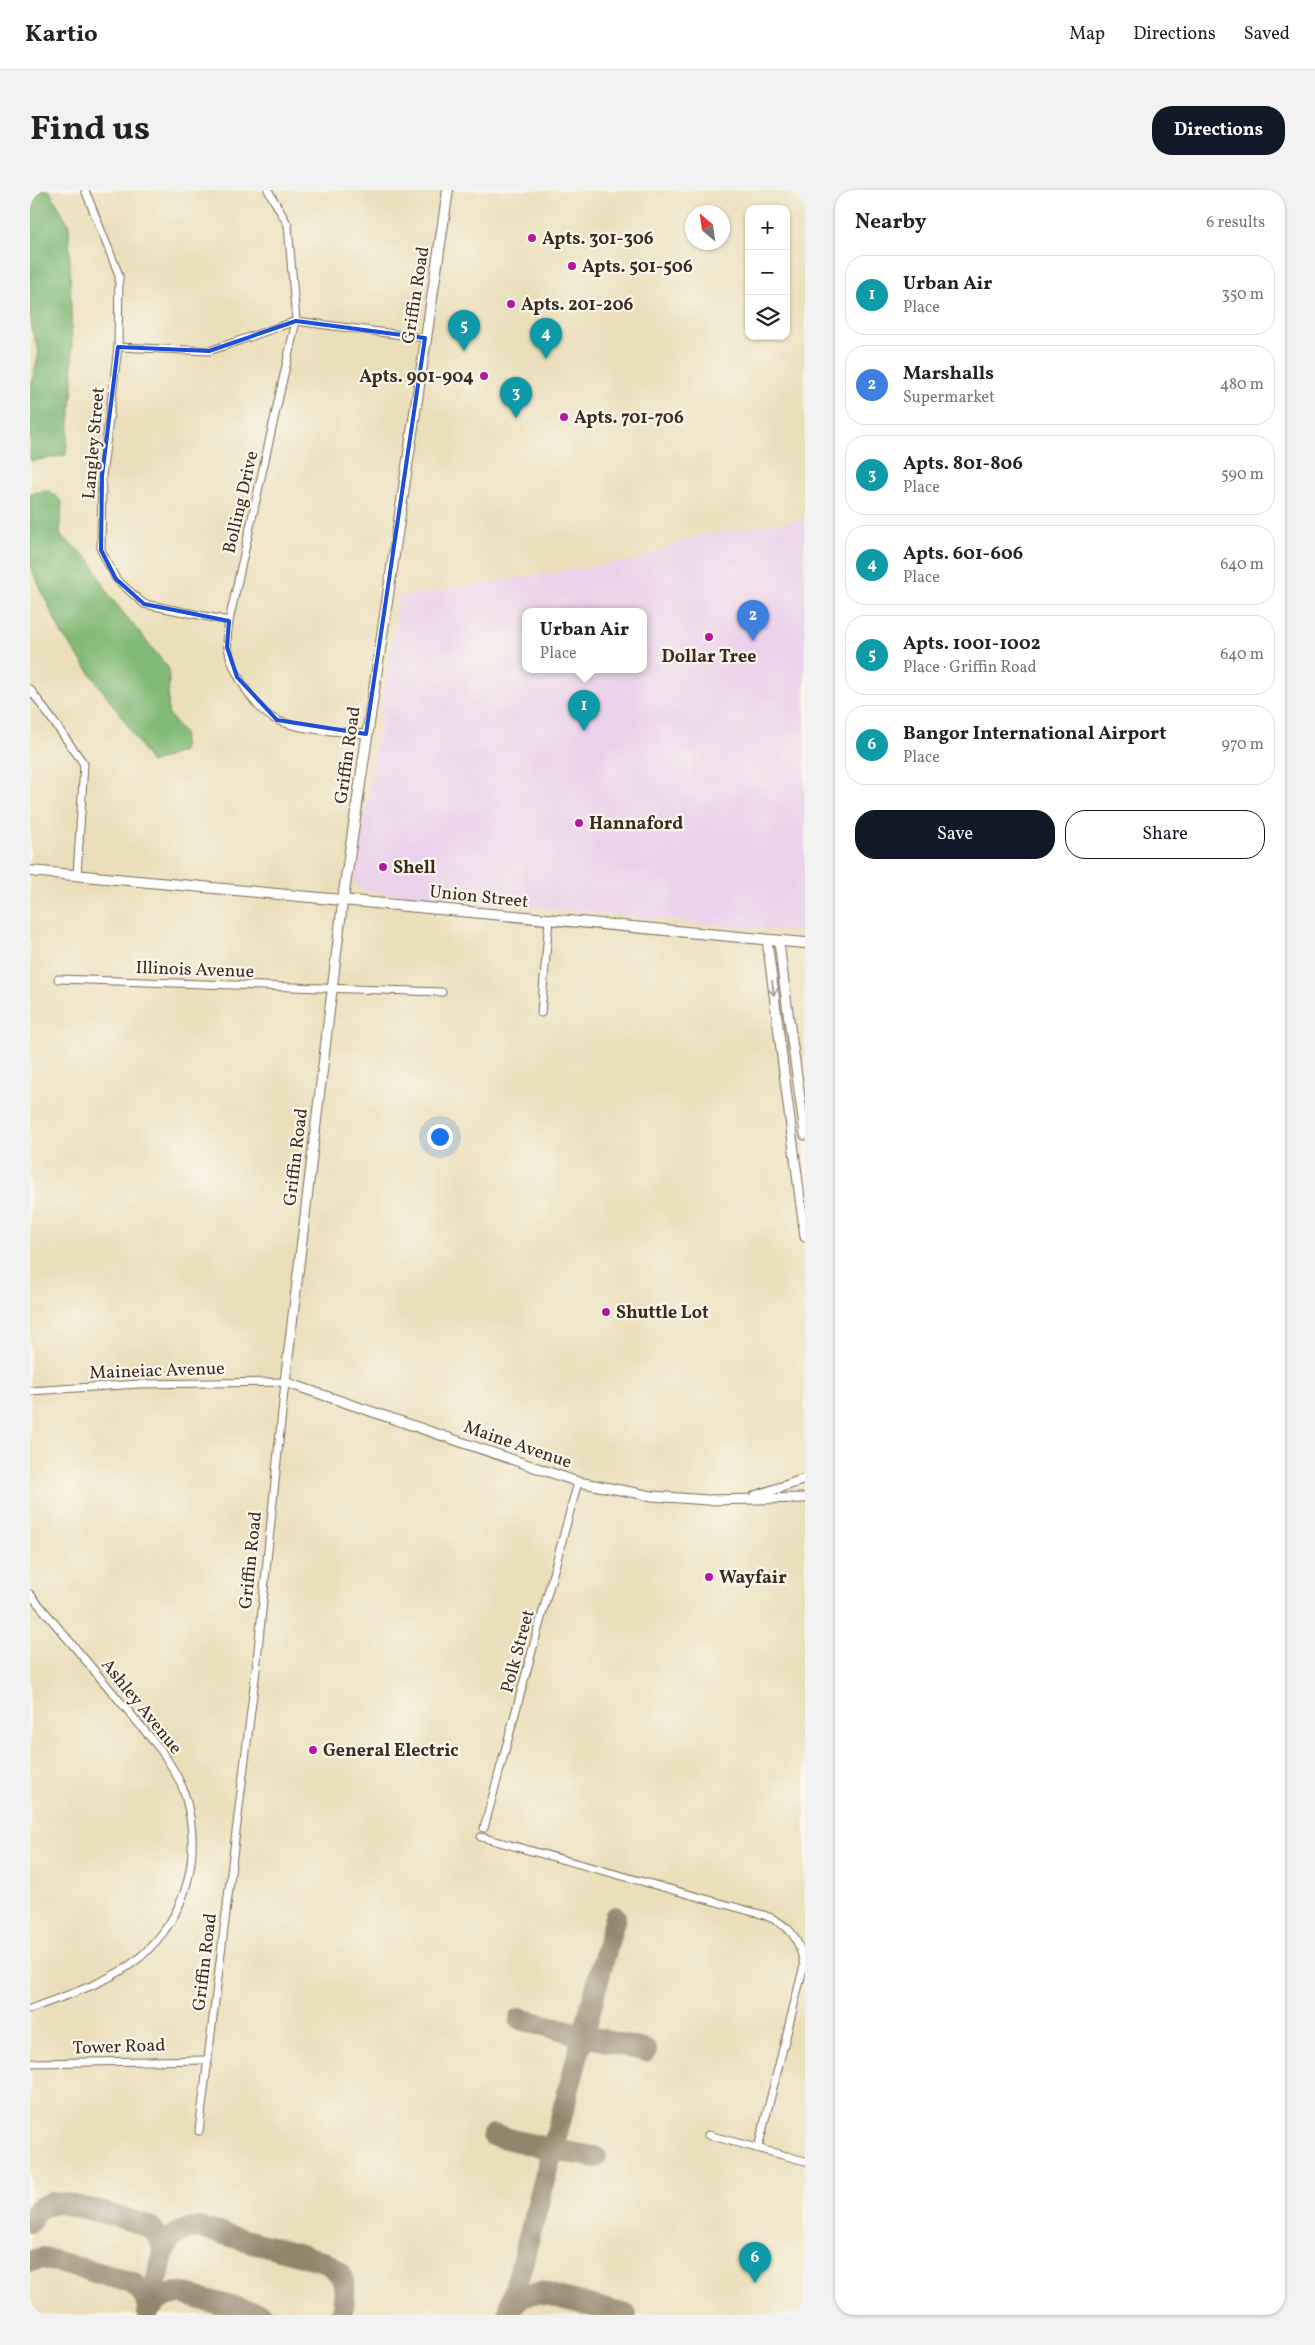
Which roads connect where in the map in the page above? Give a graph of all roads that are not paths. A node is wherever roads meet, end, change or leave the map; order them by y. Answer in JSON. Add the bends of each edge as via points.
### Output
{"nodes":[{"id":1,"x":85,"y":190,"type":"edge"},
{"id":2,"x":268,"y":190,"type":"edge"},
{"id":3,"x":448,"y":190,"type":"edge"},
{"id":4,"x":296,"y":321,"type":"junction"},
{"id":5,"x":425,"y":338,"type":"junction"},
{"id":6,"x":118,"y":347,"type":"junction"},
{"id":7,"x":229,"y":621,"type":"junction"},
{"id":8,"x":30,"y":689,"type":"edge"},
{"id":9,"x":366,"y":734,"type":"junction"},
{"id":10,"x":30,"y":871,"type":"edge"},
{"id":11,"x":77,"y":875,"type":"junction"},
{"id":12,"x":343,"y":899,"type":"junction"},
{"id":13,"x":549,"y":920,"type":"junction"},
{"id":14,"x":766,"y":940,"type":"junction"},
{"id":15,"x":779,"y":941,"type":"junction"},
{"id":16,"x":805,"y":943,"type":"edge"},
{"id":17,"x":58,"y":979,"type":"dead end"},
{"id":18,"x":330,"y":989,"type":"junction"},
{"id":19,"x":442,"y":992,"type":"dead end"},
{"id":20,"x":541,"y":1013,"type":"dead end"},
{"id":21,"x":805,"y":1135,"type":"edge"},
{"id":22,"x":805,"y":1237,"type":"edge"},
{"id":23,"x":285,"y":1382,"type":"junction"},
{"id":24,"x":30,"y":1391,"type":"edge"},
{"id":25,"x":805,"y":1479,"type":"edge"},
{"id":26,"x":578,"y":1482,"type":"junction"},
{"id":27,"x":805,"y":1498,"type":"edge"},
{"id":28,"x":748,"y":1500,"type":"junction"},
{"id":29,"x":30,"y":1594,"type":"edge"},
{"id":30,"x":484,"y":1828,"type":"dead end"},
{"id":31,"x":481,"y":1838,"type":"dead end"},
{"id":32,"x":30,"y":2009,"type":"edge"},
{"id":33,"x":208,"y":2060,"type":"junction"},
{"id":34,"x":30,"y":2063,"type":"edge"},
{"id":35,"x":199,"y":2131,"type":"dead end"},
{"id":36,"x":708,"y":2135,"type":"dead end"},
{"id":37,"x":758,"y":2148,"type":"junction"},
{"id":38,"x":805,"y":2161,"type":"edge"}],
"edges":[{"from":1,"to":6,"type":"street","name":"Langley Street","via":[[119,275]]},
{"from":2,"to":4,"type":"street","name":"Bolling Drive","via":[[288,224]]},
{"from":3,"to":5,"type":"main road","name":"Griffin Road"},
{"from":4,"to":5,"type":"street"},
{"from":4,"to":6,"type":"street","via":[[209,352]]},
{"from":4,"to":7,"type":"street","name":"Bolling Drive"},
{"from":5,"to":9,"type":"main road","name":"Griffin Road"},
{"from":6,"to":7,"type":"street","name":"Langley Street","via":[[102,476],[101,550],[116,579],[144,604]]},
{"from":7,"to":9,"type":"street","name":"Bolling Drive","via":[[228,647],[237,677],[255,701],[276,720],[298,726]]},
{"from":8,"to":11,"type":"street","via":[[84,764]]},
{"from":9,"to":12,"type":"main road","name":"Griffin Road"},
{"from":10,"to":11,"type":"main road","name":"Union Street"},
{"from":11,"to":12,"type":"main road","name":"Union Street"},
{"from":12,"to":13,"type":"main road","name":"Union Street"},
{"from":12,"to":18,"type":"street","name":"Griffin Road"},
{"from":13,"to":14,"type":"main road","name":"Union Street"},
{"from":13,"to":20,"type":"street"},
{"from":14,"to":15,"type":"main road","name":"Union Street"},
{"from":14,"to":22,"type":"street","one_way":true},
{"from":15,"to":16,"type":"main road","name":"Union Street"},
{"from":15,"to":21,"type":"street"},
{"from":17,"to":18,"type":"street","name":"Illinois Avenue"},
{"from":18,"to":19,"type":"street","name":"Illinois Avenue"},
{"from":18,"to":23,"type":"street","name":"Griffin Road"},
{"from":23,"to":24,"type":"street","name":"Maineiac Avenue","via":[[139,1384]]},
{"from":23,"to":26,"type":"street","name":"Maine Avenue"},
{"from":23,"to":33,"type":"street","name":"Griffin Road","via":[[256,1670]]},
{"from":25,"to":28,"type":"street","name":"Maine Avenue"},
{"from":26,"to":28,"type":"street","name":"Maine Avenue","via":[[652,1496]]},
{"from":26,"to":30,"type":"street","name":"Polk Street"},
{"from":27,"to":28,"type":"street","name":"Maine Avenue"},
{"from":29,"to":32,"type":"street","name":"Ashley Avenue","via":[[160,1749],[184,1791],[193,1834],[186,1889],[174,1916],[159,1938],[139,1958],[109,1978]]},
{"from":31,"to":37,"type":"street","via":[[764,1914],[782,1922],[795,1936],[804,1965]]},
{"from":33,"to":34,"type":"street","name":"Tower Road"},
{"from":33,"to":35,"type":"street","name":"Griffin Road"},
{"from":36,"to":37,"type":"street"},
{"from":37,"to":38,"type":"street"}]}
